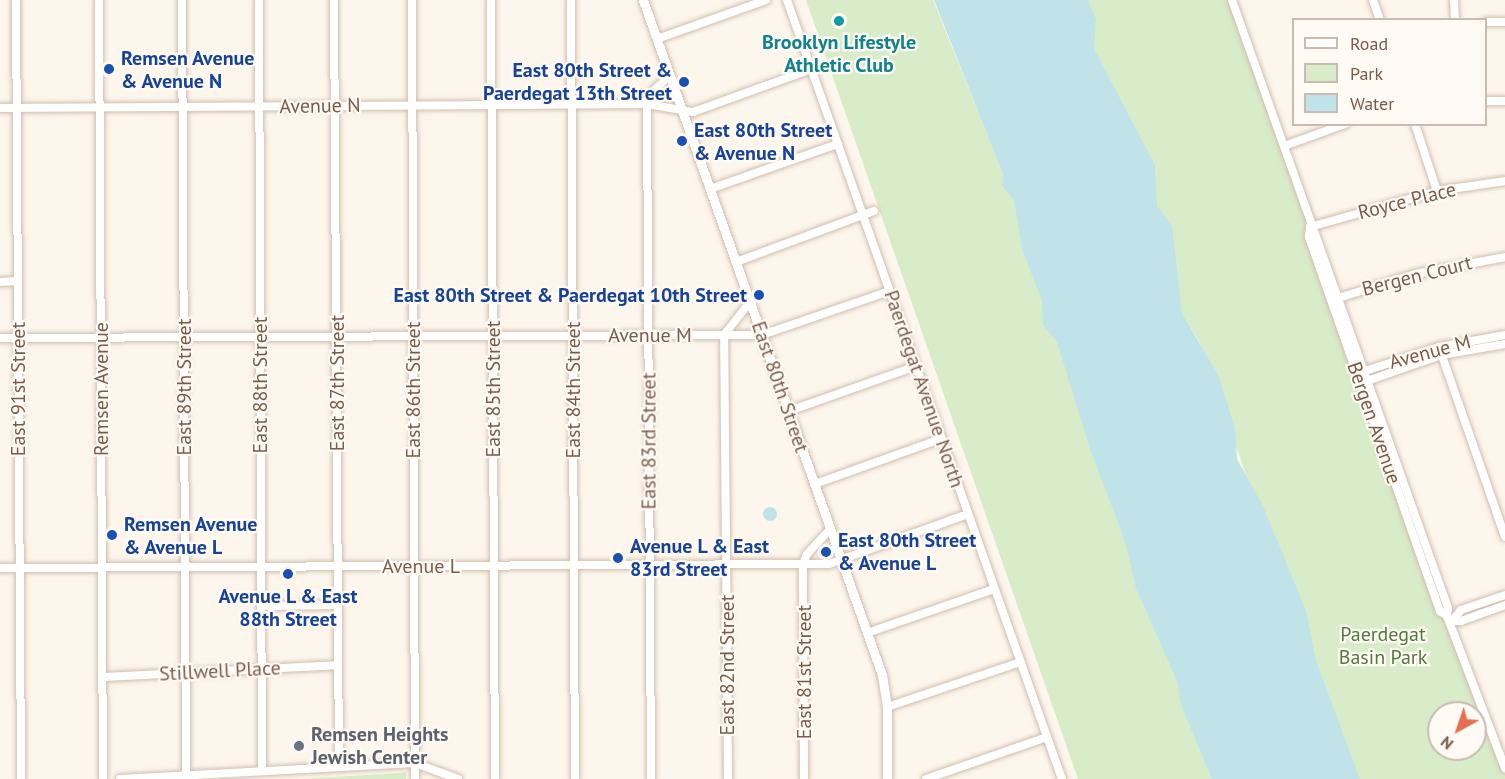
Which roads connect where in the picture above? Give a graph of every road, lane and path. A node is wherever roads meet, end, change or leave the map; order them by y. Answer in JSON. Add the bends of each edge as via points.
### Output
{"nodes":[{"id":1,"x":16,"y":0,"type":"edge"},
{"id":2,"x":99,"y":0,"type":"edge"},
{"id":3,"x":182,"y":0,"type":"edge"},
{"id":4,"x":259,"y":0,"type":"edge"},
{"id":5,"x":334,"y":0,"type":"edge"},
{"id":6,"x":412,"y":0,"type":"edge"},
{"id":7,"x":491,"y":0,"type":"edge"},
{"id":8,"x":571,"y":0,"type":"edge"},
{"id":9,"x":644,"y":0,"type":"edge"},
{"id":10,"x":766,"y":0,"type":"edge"},
{"id":11,"x":787,"y":0,"type":"edge"},
{"id":12,"x":1232,"y":0,"type":"edge"},
{"id":13,"x":1372,"y":0,"type":"edge"},
{"id":14,"x":1454,"y":0,"type":"edge"},
{"id":15,"x":1379,"y":18,"type":"edge"},
{"id":16,"x":1455,"y":18,"type":"edge"},
{"id":17,"x":1505,"y":21,"type":"edge"},
{"id":18,"x":1487,"y":22,"type":"edge"},
{"id":19,"x":657,"y":39,"type":"junction"},
{"id":20,"x":812,"y":69,"type":"junction"},
{"id":21,"x":670,"y":75,"type":"junction"},
{"id":22,"x":1487,"y":101,"type":"edge"},
{"id":23,"x":1505,"y":101,"type":"edge"},
{"id":24,"x":571,"y":104,"type":"junction"},
{"id":25,"x":644,"y":104,"type":"junction"},
{"id":26,"x":412,"y":105,"type":"junction"},
{"id":27,"x":491,"y":105,"type":"junction"},
{"id":28,"x":335,"y":106,"type":"junction"},
{"id":29,"x":259,"y":107,"type":"junction"},
{"id":30,"x":0,"y":108,"type":"edge"},
{"id":31,"x":17,"y":108,"type":"junction"},
{"id":32,"x":99,"y":108,"type":"junction"},
{"id":33,"x":182,"y":108,"type":"junction"},
{"id":34,"x":682,"y":110,"type":"junction"},
{"id":35,"x":1339,"y":126,"type":"edge"},
{"id":36,"x":1416,"y":126,"type":"edge"},
{"id":37,"x":838,"y":144,"type":"junction"},
{"id":38,"x":1284,"y":146,"type":"junction"},
{"id":39,"x":1505,"y":181,"type":"edge"},
{"id":40,"x":710,"y":189,"type":"junction"},
{"id":41,"x":1437,"y":191,"type":"junction"},
{"id":42,"x":874,"y":211,"type":"dead end"},
{"id":43,"x":863,"y":215,"type":"junction"},
{"id":44,"x":1310,"y":227,"type":"junction"},
{"id":45,"x":1505,"y":257,"type":"edge"},
{"id":46,"x":736,"y":262,"type":"junction"},
{"id":47,"x":18,"y":281,"type":"junction"},
{"id":48,"x":0,"y":282,"type":"edge"},
{"id":49,"x":890,"y":291,"type":"junction"},
{"id":50,"x":1334,"y":299,"type":"junction"},
{"id":51,"x":750,"y":302,"type":"junction"},
{"id":52,"x":649,"y":334,"type":"junction"},
{"id":53,"x":413,"y":335,"type":"junction"},
{"id":54,"x":493,"y":335,"type":"junction"},
{"id":55,"x":572,"y":335,"type":"junction"},
{"id":56,"x":724,"y":335,"type":"junction"},
{"id":57,"x":762,"y":335,"type":"junction"},
{"id":58,"x":1505,"y":335,"type":"edge"},
{"id":59,"x":260,"y":336,"type":"junction"},
{"id":60,"x":336,"y":336,"type":"junction"},
{"id":61,"x":101,"y":337,"type":"junction"},
{"id":62,"x":183,"y":337,"type":"junction"},
{"id":63,"x":0,"y":338,"type":"edge"},
{"id":64,"x":18,"y":338,"type":"junction"},
{"id":65,"x":1505,"y":344,"type":"edge"},
{"id":66,"x":1440,"y":351,"type":"junction"},
{"id":67,"x":916,"y":366,"type":"junction"},
{"id":68,"x":1360,"y":372,"type":"junction"},
{"id":69,"x":1363,"y":382,"type":"junction"},
{"id":70,"x":789,"y":411,"type":"junction"},
{"id":71,"x":941,"y":439,"type":"junction"},
{"id":72,"x":815,"y":484,"type":"junction"},
{"id":73,"x":968,"y":514,"type":"junction"},
{"id":74,"x":830,"y":530,"type":"junction"},
{"id":75,"x":1505,"y":537,"type":"edge"},
{"id":76,"x":841,"y":559,"type":"junction"},
{"id":77,"x":803,"y":564,"type":"junction"},
{"id":78,"x":573,"y":565,"type":"junction"},
{"id":79,"x":650,"y":565,"type":"junction"},
{"id":80,"x":727,"y":565,"type":"junction"},
{"id":81,"x":261,"y":566,"type":"junction"},
{"id":82,"x":414,"y":566,"type":"junction"},
{"id":83,"x":494,"y":566,"type":"junction"},
{"id":84,"x":0,"y":567,"type":"edge"},
{"id":85,"x":19,"y":567,"type":"junction"},
{"id":86,"x":102,"y":567,"type":"junction"},
{"id":87,"x":184,"y":567,"type":"junction"},
{"id":88,"x":338,"y":567,"type":"junction"},
{"id":89,"x":994,"y":589,"type":"junction"},
{"id":90,"x":1505,"y":595,"type":"edge"},
{"id":91,"x":338,"y":605,"type":"junction"},
{"id":92,"x":1505,"y":605,"type":"edge"},
{"id":93,"x":261,"y":606,"type":"junction"},
{"id":94,"x":1450,"y":618,"type":"junction"},
{"id":95,"x":867,"y":633,"type":"junction"},
{"id":96,"x":1021,"y":662,"type":"junction"},
{"id":97,"x":338,"y":665,"type":"junction"},
{"id":98,"x":262,"y":668,"type":"junction"},
{"id":99,"x":185,"y":674,"type":"junction"},
{"id":100,"x":103,"y":677,"type":"junction"},
{"id":101,"x":886,"y":707,"type":"junction"},
{"id":102,"x":1047,"y":737,"type":"junction"},
{"id":103,"x":415,"y":763,"type":"junction"},
{"id":104,"x":339,"y":765,"type":"junction"},
{"id":105,"x":1505,"y":768,"type":"edge"},
{"id":106,"x":262,"y":770,"type":"junction"},
{"id":107,"x":186,"y":774,"type":"junction"},
{"id":108,"x":21,"y":779,"type":"edge"},
{"id":109,"x":103,"y":779,"type":"edge"},
{"id":110,"x":120,"y":779,"type":"edge"},
{"id":111,"x":415,"y":779,"type":"edge"},
{"id":112,"x":458,"y":779,"type":"edge"},
{"id":113,"x":495,"y":779,"type":"edge"},
{"id":114,"x":575,"y":779,"type":"edge"},
{"id":115,"x":651,"y":779,"type":"edge"},
{"id":116,"x":728,"y":779,"type":"edge"},
{"id":117,"x":804,"y":779,"type":"edge"},
{"id":118,"x":887,"y":779,"type":"edge"},
{"id":119,"x":926,"y":779,"type":"edge"},
{"id":120,"x":1062,"y":779,"type":"edge"}],
"edges":[{"from":1,"to":31,"type":"street","name":"East 91st Street"},
{"from":2,"to":32,"type":"street","name":"Remsen Avenue"},
{"from":3,"to":33,"type":"street","name":"East 89th Street"},
{"from":4,"to":29,"type":"street","name":"East 88th Street"},
{"from":5,"to":28,"type":"street","name":"East 87th Street"},
{"from":6,"to":26,"type":"street","name":"East 86th Street"},
{"from":7,"to":27,"type":"street","name":"East 85th Street"},
{"from":8,"to":24,"type":"street","name":"East 84th Street"},
{"from":9,"to":19,"type":"street","name":"East 80th Street"},
{"from":10,"to":19,"type":"street"},
{"from":11,"to":20,"type":"street","name":"Paerdegat Avenue North"},
{"from":12,"to":38,"type":"street","name":"Bergen Avenue"},
{"from":13,"to":15,"type":"street"},
{"from":14,"to":16,"type":"street"},
{"from":17,"to":18,"type":"street"},
{"from":19,"to":21,"type":"street","name":"East 80th Street"},
{"from":20,"to":34,"type":"street","name":"Avenue N","via":[[693,112]]},
{"from":20,"to":37,"type":"street","name":"Paerdegat Avenue North"},
{"from":21,"to":25,"type":"street"},
{"from":21,"to":34,"type":"street","name":"East 80th Street"},
{"from":22,"to":23,"type":"street"},
{"from":24,"to":25,"type":"street","name":"Avenue N"},
{"from":24,"to":27,"type":"street","name":"Avenue N"},
{"from":24,"to":55,"type":"street","name":"East 84th Street"},
{"from":25,"to":34,"type":"street","name":"Avenue N"},
{"from":25,"to":52,"type":"street","name":"East 83rd Street"},
{"from":26,"to":27,"type":"street","name":"Avenue N"},
{"from":26,"to":28,"type":"street","name":"Avenue N"},
{"from":26,"to":53,"type":"street","name":"East 86th Street"},
{"from":27,"to":54,"type":"street","name":"East 85th Street"},
{"from":28,"to":29,"type":"street","name":"Avenue N"},
{"from":28,"to":60,"type":"street","name":"East 87th Street"},
{"from":29,"to":33,"type":"street","name":"Avenue N"},
{"from":29,"to":59,"type":"street","name":"East 88th Street"},
{"from":30,"to":31,"type":"street","name":"Avenue N"},
{"from":31,"to":32,"type":"street","name":"Avenue N"},
{"from":31,"to":47,"type":"street","name":"East 91st Street"},
{"from":32,"to":33,"type":"street","name":"Avenue N"},
{"from":32,"to":61,"type":"street","name":"Remsen Avenue"},
{"from":33,"to":62,"type":"street","name":"East 89th Street"},
{"from":34,"to":40,"type":"street","name":"East 80th Street"},
{"from":35,"to":38,"type":"street"},
{"from":36,"to":41,"type":"street"},
{"from":37,"to":40,"type":"street"},
{"from":37,"to":43,"type":"street","name":"Paerdegat Avenue North"},
{"from":38,"to":44,"type":"street","name":"Bergen Avenue"},
{"from":39,"to":41,"type":"street","name":"Royce Place"},
{"from":40,"to":46,"type":"street","name":"East 80th Street"},
{"from":41,"to":44,"type":"street","name":"Royce Place"},
{"from":42,"to":43,"type":"street"},
{"from":43,"to":46,"type":"street"},
{"from":43,"to":49,"type":"street","name":"Paerdegat Avenue North"},
{"from":44,"to":50,"type":"street","name":"Bergen Avenue","via":[[1317,235]]},
{"from":45,"to":50,"type":"street","name":"Bergen Court","via":[[1416,274]]},
{"from":46,"to":51,"type":"street","name":"East 80th Street"},
{"from":47,"to":48,"type":"street"},
{"from":47,"to":64,"type":"street","name":"East 91st Street"},
{"from":49,"to":57,"type":"street","name":"Avenue M"},
{"from":49,"to":67,"type":"street","name":"Paerdegat Avenue North"},
{"from":50,"to":68,"type":"street","name":"Bergen Avenue"},
{"from":51,"to":56,"type":"street"},
{"from":51,"to":57,"type":"street","name":"East 80th Street"},
{"from":52,"to":55,"type":"street","name":"Avenue M"},
{"from":52,"to":56,"type":"street","name":"Avenue M"},
{"from":52,"to":79,"type":"street","name":"East 83rd Street"},
{"from":53,"to":54,"type":"street","name":"Avenue M"},
{"from":53,"to":60,"type":"street","name":"Avenue M"},
{"from":53,"to":82,"type":"street","name":"East 86th Street"},
{"from":54,"to":55,"type":"street","name":"Avenue M"},
{"from":54,"to":83,"type":"street","name":"East 85th Street"},
{"from":55,"to":78,"type":"street","name":"East 84th Street"},
{"from":56,"to":57,"type":"street","name":"Avenue M"},
{"from":56,"to":80,"type":"street","name":"East 82nd Street"},
{"from":57,"to":70,"type":"street","name":"East 80th Street"},
{"from":58,"to":66,"type":"street","name":"Avenue M"},
{"from":59,"to":60,"type":"street","name":"Avenue M"},
{"from":59,"to":62,"type":"street","name":"Avenue M"},
{"from":59,"to":81,"type":"street","name":"East 88th Street"},
{"from":60,"to":88,"type":"street","name":"East 87th Street"},
{"from":61,"to":62,"type":"street","name":"Avenue M"},
{"from":61,"to":64,"type":"street","name":"Avenue M"},
{"from":61,"to":86,"type":"street","name":"Remsen Avenue"},
{"from":62,"to":87,"type":"street","name":"East 89th Street"},
{"from":63,"to":64,"type":"street","name":"Avenue M"},
{"from":64,"to":85,"type":"street","name":"East 91st Street"},
{"from":65,"to":66,"type":"street","name":"Avenue M"},
{"from":66,"to":68,"type":"street","name":"Avenue M"},
{"from":66,"to":69,"type":"street","name":"Avenue M"},
{"from":66,"to":75,"type":"street"},
{"from":67,"to":70,"type":"street"},
{"from":67,"to":71,"type":"street","name":"Paerdegat Avenue North"},
{"from":68,"to":69,"type":"street","name":"Bergen Avenue"},
{"from":69,"to":94,"type":"street","name":"Bergen Avenue"},
{"from":70,"to":72,"type":"street","name":"East 80th Street"},
{"from":71,"to":72,"type":"street"},
{"from":71,"to":73,"type":"street","name":"Paerdegat Avenue North"},
{"from":72,"to":74,"type":"street","name":"East 80th Street"},
{"from":73,"to":76,"type":"street","name":"Avenue L"},
{"from":73,"to":89,"type":"street","name":"Paerdegat Avenue North"},
{"from":74,"to":76,"type":"street","name":"East 80th Street"},
{"from":74,"to":77,"type":"street","via":[[807,554]]},
{"from":76,"to":77,"type":"street","name":"Avenue L"},
{"from":76,"to":95,"type":"street","name":"East 80th Street"},
{"from":77,"to":80,"type":"street","name":"Avenue L"},
{"from":77,"to":117,"type":"street","name":"East 81st Street"},
{"from":78,"to":79,"type":"street","name":"Avenue L"},
{"from":78,"to":83,"type":"street","name":"Avenue L"},
{"from":78,"to":114,"type":"street","name":"East 84th Street"},
{"from":79,"to":80,"type":"street","name":"Avenue L"},
{"from":79,"to":115,"type":"street","name":"East 83rd Street"},
{"from":80,"to":116,"type":"street","name":"East 82nd Street"},
{"from":81,"to":87,"type":"street","name":"Avenue L"},
{"from":81,"to":88,"type":"street","name":"Avenue L"},
{"from":81,"to":93,"type":"street","name":"East 88th Street"},
{"from":82,"to":83,"type":"street","name":"Avenue L"},
{"from":82,"to":88,"type":"street","name":"Avenue L"},
{"from":82,"to":103,"type":"street","name":"East 86th Street"},
{"from":83,"to":113,"type":"street","name":"East 85th Street"},
{"from":84,"to":85,"type":"street","name":"Avenue L"},
{"from":85,"to":86,"type":"street","name":"Avenue L"},
{"from":85,"to":108,"type":"street","name":"East 91st Street"},
{"from":86,"to":87,"type":"street","name":"Avenue L"},
{"from":86,"to":100,"type":"street","name":"Remsen Avenue"},
{"from":87,"to":99,"type":"street","name":"East 89th Street"},
{"from":88,"to":91,"type":"street","name":"East 87th Street"},
{"from":89,"to":95,"type":"street"},
{"from":89,"to":96,"type":"street","name":"Paerdegat Avenue North"},
{"from":90,"to":94,"type":"street","via":[[1461,610]]},
{"from":91,"to":93,"type":"street"},
{"from":91,"to":97,"type":"street","name":"East 87th Street"},
{"from":92,"to":94,"type":"street","via":[[1461,621]]},
{"from":93,"to":98,"type":"street","name":"East 88th Street"},
{"from":94,"to":105,"type":"street","name":"Bergen Avenue"},
{"from":95,"to":101,"type":"street","name":"East 80th Street","via":[[882,675]]},
{"from":96,"to":101,"type":"street"},
{"from":96,"to":102,"type":"street","name":"Paerdegat Avenue North"},
{"from":97,"to":98,"type":"street","name":"Stillwell Place"},
{"from":97,"to":104,"type":"street","name":"East 87th Street"},
{"from":98,"to":99,"type":"street","name":"Stillwell Place"},
{"from":98,"to":106,"type":"street","name":"East 88th Street"},
{"from":99,"to":100,"type":"street","name":"Stillwell Place"},
{"from":99,"to":107,"type":"street","name":"East 89th Street"},
{"from":100,"to":109,"type":"street","name":"Remsen Avenue"},
{"from":101,"to":118,"type":"street","name":"East 80th Street"},
{"from":102,"to":119,"type":"street"},
{"from":102,"to":120,"type":"street","name":"Paerdegat Avenue North"},
{"from":103,"to":104,"type":"street"},
{"from":103,"to":111,"type":"street","name":"East 86th Street"},
{"from":103,"to":112,"type":"street"},
{"from":104,"to":106,"type":"street"},
{"from":106,"to":107,"type":"street"},
{"from":107,"to":110,"type":"street"}]}
